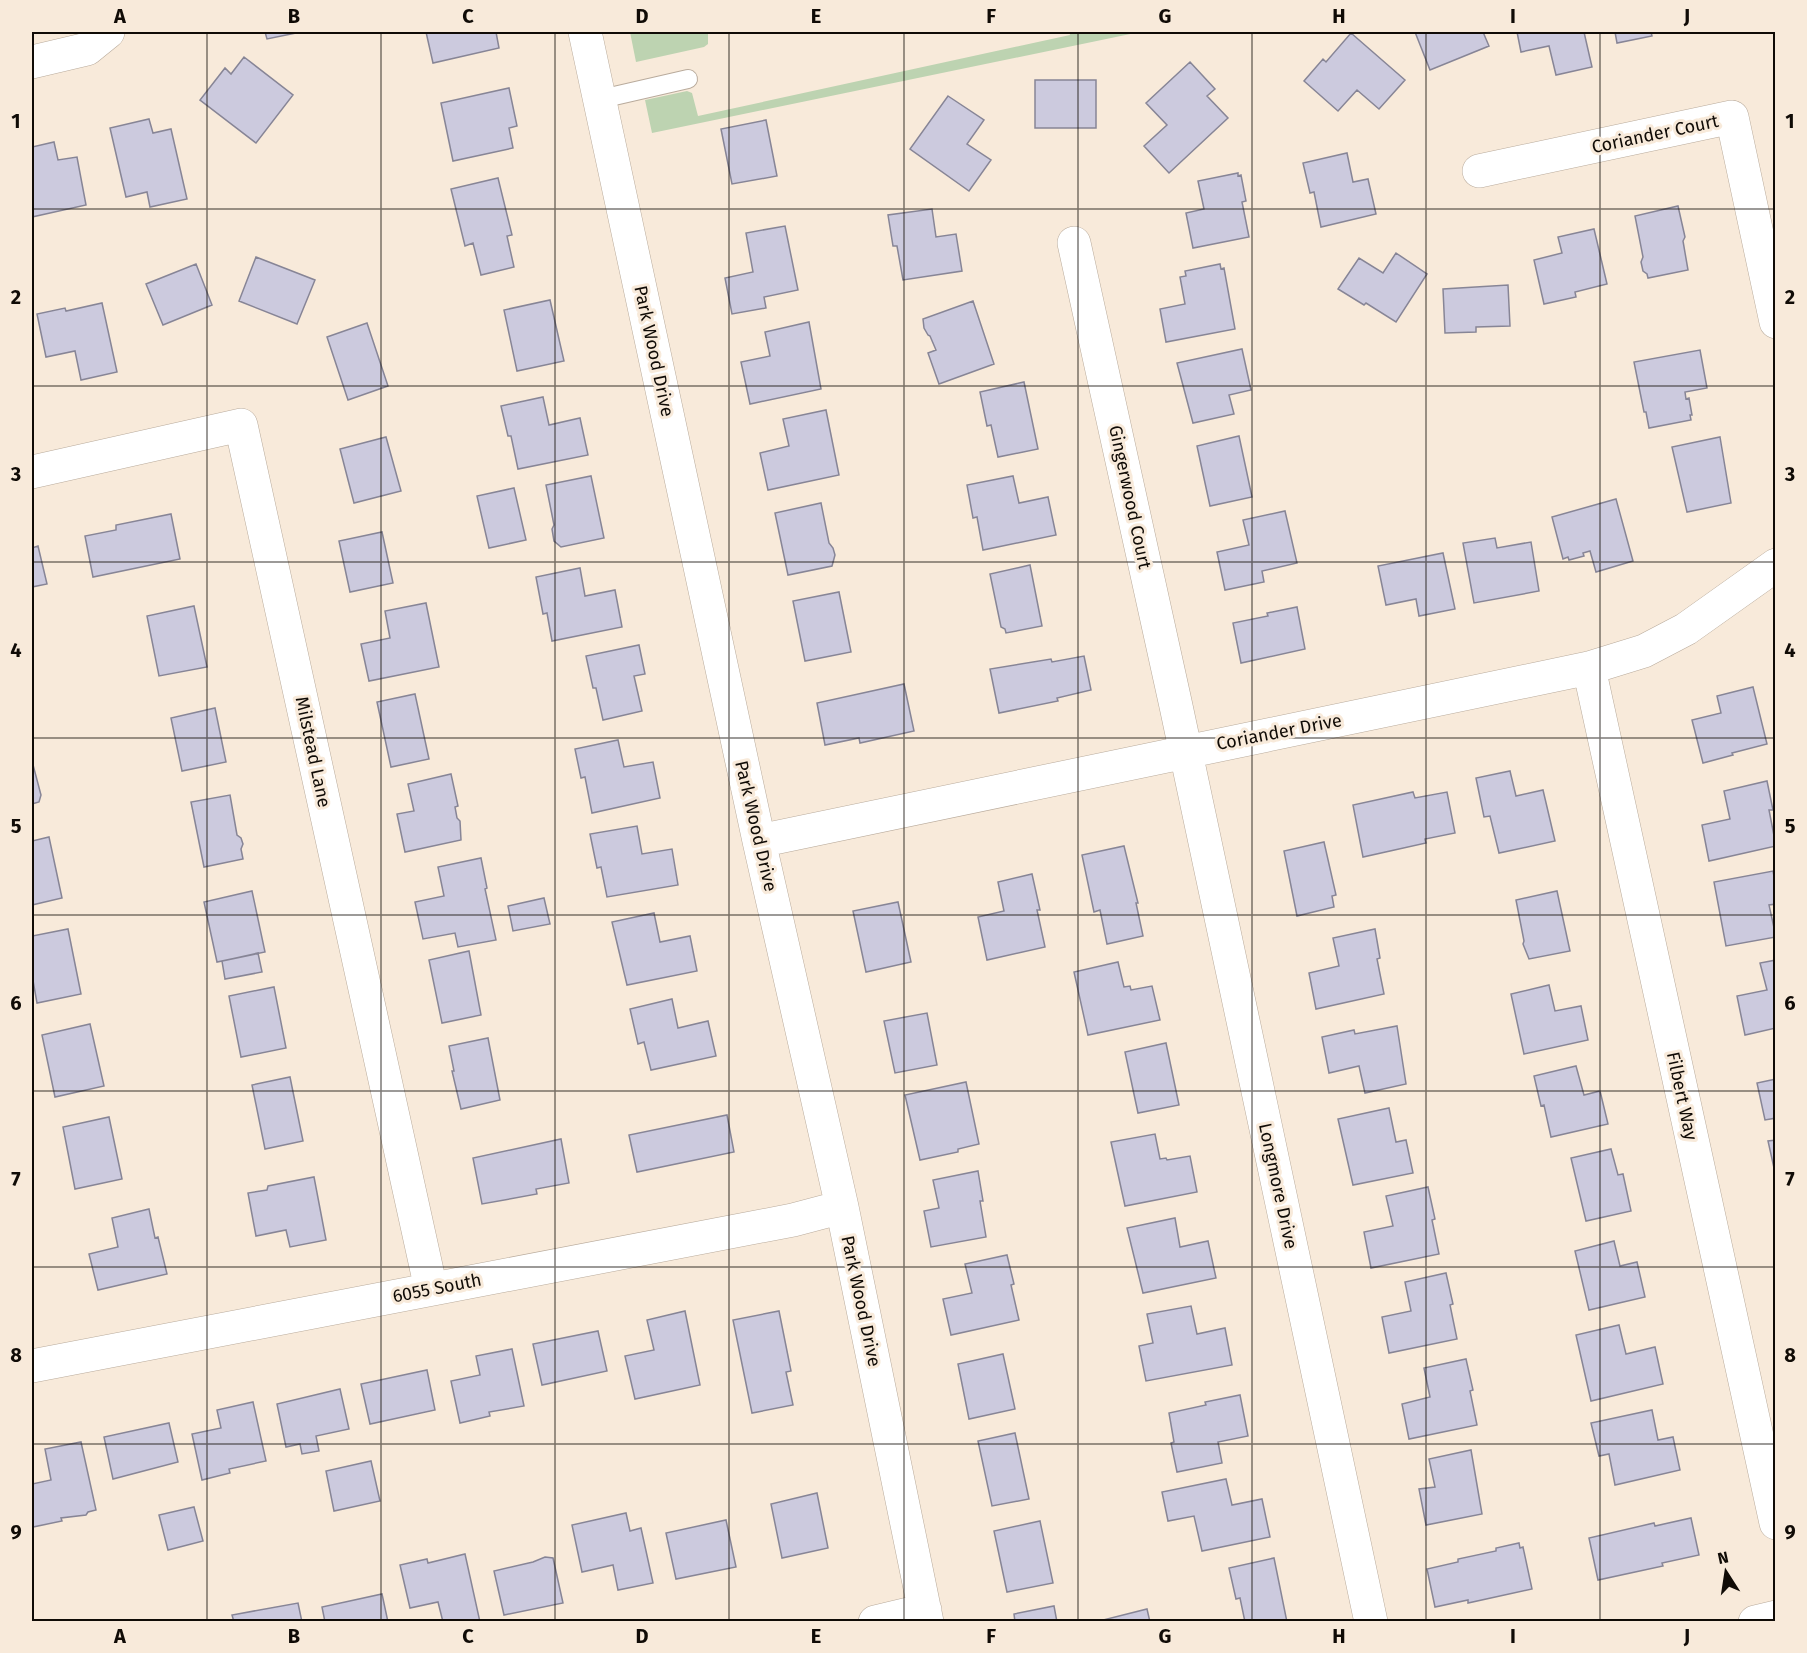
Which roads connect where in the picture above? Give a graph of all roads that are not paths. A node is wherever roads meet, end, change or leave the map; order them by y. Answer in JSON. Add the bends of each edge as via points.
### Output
{"nodes":[{"id":1,"x":108,"y":32,"type":"edge"},
{"id":2,"x":585,"y":32,"type":"edge"},
{"id":3,"x":32,"y":62,"type":"edge"},
{"id":4,"x":688,"y":79,"type":"dead end"},
{"id":5,"x":601,"y":99,"type":"junction"},
{"id":6,"x":1479,"y":171,"type":"dead end"},
{"id":7,"x":1074,"y":243,"type":"dead end"},
{"id":8,"x":1776,"y":322,"type":"edge"},
{"id":9,"x":32,"y":472,"type":"edge"},
{"id":10,"x":1776,"y":565,"type":"edge"},
{"id":11,"x":1589,"y":668,"type":"junction"},
{"id":12,"x":1184,"y":751,"type":"junction"},
{"id":13,"x":759,"y":841,"type":"junction"},
{"id":14,"x":842,"y":1207,"type":"junction"},
{"id":15,"x":431,"y":1289,"type":"junction"},
{"id":16,"x":33,"y":1359,"type":"edge"},
{"id":17,"x":1776,"y":1523,"type":"edge"},
{"id":18,"x":926,"y":1616,"type":"edge"},
{"id":19,"x":1776,"y":1617,"type":"edge"},
{"id":20,"x":875,"y":1622,"type":"edge"},
{"id":21,"x":1371,"y":1622,"type":"edge"},
{"id":22,"x":1755,"y":1622,"type":"edge"}],
"edges":[{"from":1,"to":3,"type":"street","via":[[87,50]]},
{"from":2,"to":5,"type":"street","name":"Park Wood Drive"},
{"from":4,"to":5,"type":"lane"},
{"from":5,"to":13,"type":"street","name":"Park Wood Drive"},
{"from":6,"to":8,"type":"street","name":"Coriander Court","via":[[1732,117]]},
{"from":7,"to":12,"type":"street","name":"Gingerwood Court"},
{"from":9,"to":15,"type":"street","name":"Milstead Lane","via":[[241,424]]},
{"from":10,"to":11,"type":"street","name":"Coriander Drive","via":[[1686,629],[1644,651]]},
{"from":11,"to":12,"type":"street","name":"Coriander Drive"},
{"from":11,"to":17,"type":"street","name":"Filbert Way"},
{"from":12,"to":13,"type":"street","name":"Coriander Drive"},
{"from":12,"to":21,"type":"street","name":"Longmore Drive"},
{"from":13,"to":14,"type":"street","name":"Park Wood Drive"},
{"from":14,"to":15,"type":"street","name":"6055 South","via":[[793,1220]]},
{"from":14,"to":18,"type":"street","name":"Park Wood Drive"},
{"from":15,"to":16,"type":"street","name":"6055 South"},
{"from":18,"to":20,"type":"street"},
{"from":19,"to":22,"type":"street"}]}
